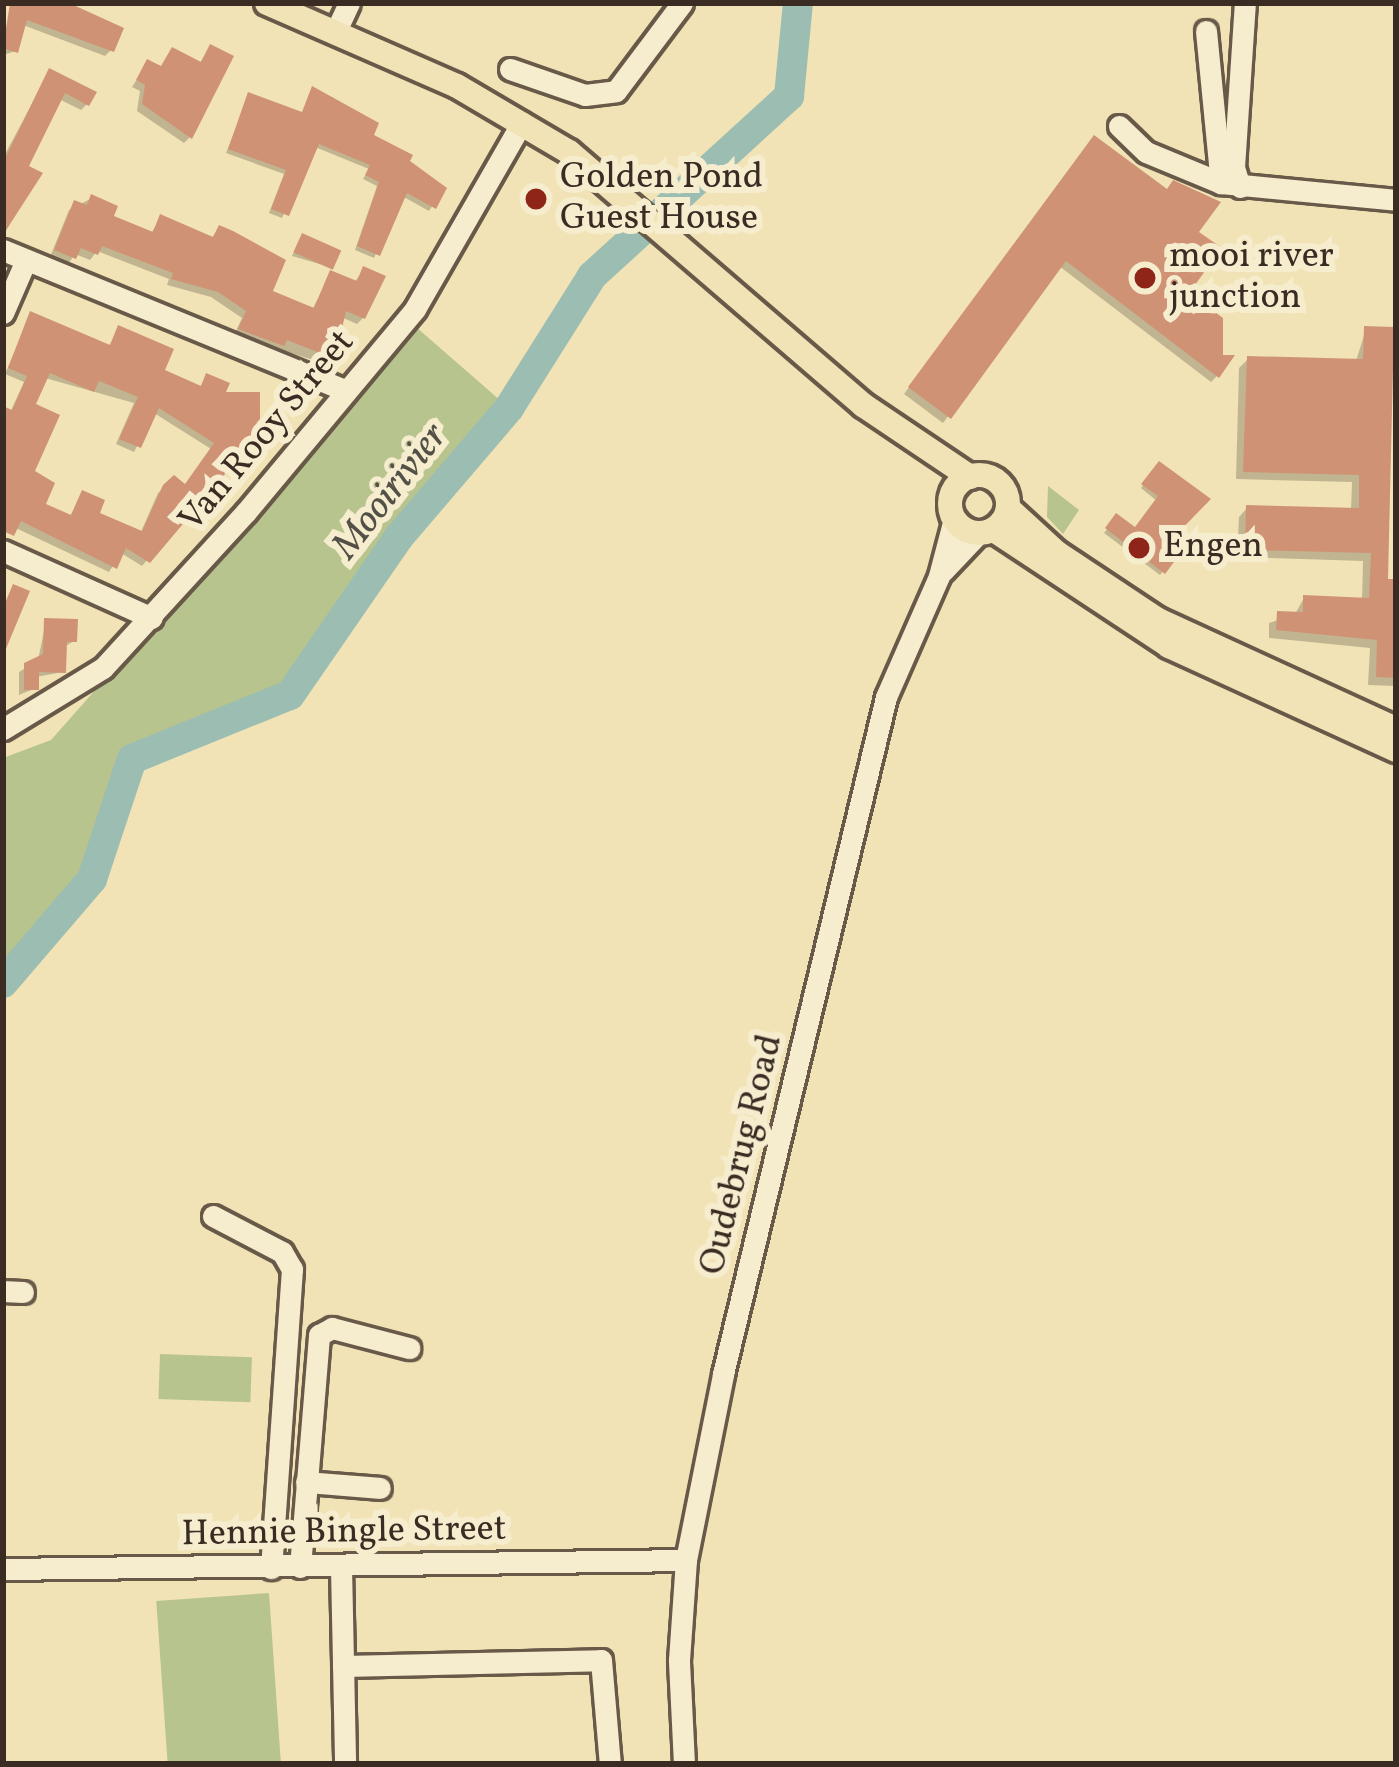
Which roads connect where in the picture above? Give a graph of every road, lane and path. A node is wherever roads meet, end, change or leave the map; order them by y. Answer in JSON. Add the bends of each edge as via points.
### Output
{"nodes":[{"id":1,"x":267,"y":3,"type":"edge"},
{"id":2,"x":349,"y":3,"type":"edge"},
{"id":3,"x":682,"y":3,"type":"edge"},
{"id":4,"x":1245,"y":3,"type":"edge"},
{"id":5,"x":1206,"y":31,"type":"dead end"},
{"id":6,"x":335,"y":33,"type":"junction"},
{"id":7,"x":510,"y":69,"type":"dead end"},
{"id":8,"x":522,"y":122,"type":"junction"},
{"id":9,"x":1119,"y":126,"type":"dead end"},
{"id":10,"x":1231,"y":185,"type":"junction"},
{"id":11,"x":1396,"y":200,"type":"edge"},
{"id":12,"x":3,"y":250,"type":"edge"},
{"id":13,"x":26,"y":260,"type":"junction"},
{"id":14,"x":3,"y":313,"type":"edge"},
{"id":15,"x":346,"y":391,"type":"junction"},
{"id":16,"x":902,"y":435,"type":"junction"},
{"id":17,"x":970,"y":477,"type":"junction"},
{"id":18,"x":953,"y":508,"type":"junction"},
{"id":19,"x":994,"y":524,"type":"junction"},
{"id":20,"x":3,"y":551,"type":"edge"},
{"id":21,"x":939,"y":576,"type":"junction"},
{"id":22,"x":152,"y":618,"type":"junction"},
{"id":23,"x":3,"y":729,"type":"edge"},
{"id":24,"x":1396,"y":730,"type":"edge"},
{"id":25,"x":1396,"y":750,"type":"edge"},
{"id":26,"x":213,"y":1216,"type":"dead end"},
{"id":27,"x":409,"y":1348,"type":"dead end"},
{"id":28,"x":306,"y":1482,"type":"junction"},
{"id":29,"x":380,"y":1488,"type":"dead end"},
{"id":30,"x":686,"y":1560,"type":"junction"},
{"id":31,"x":341,"y":1567,"type":"junction"},
{"id":32,"x":271,"y":1568,"type":"junction"},
{"id":33,"x":300,"y":1568,"type":"junction"},
{"id":34,"x":3,"y":1569,"type":"edge"},
{"id":35,"x":343,"y":1666,"type":"junction"},
{"id":36,"x":345,"y":1764,"type":"edge"},
{"id":37,"x":610,"y":1764,"type":"edge"},
{"id":38,"x":684,"y":1764,"type":"edge"}],
"edges":[{"from":1,"to":6,"type":"main road"},
{"from":2,"to":6,"type":"street"},
{"from":3,"to":7,"type":"street","via":[[616,91],[586,95]]},
{"from":4,"to":10,"type":"street"},
{"from":5,"to":10,"type":"street"},
{"from":6,"to":8,"type":"main road"},
{"from":8,"to":15,"type":"street","name":"Van Rooy Street","via":[[426,292]]},
{"from":8,"to":16,"type":"main road","via":[[615,190]]},
{"from":9,"to":10,"type":"street","via":[[1146,152]]},
{"from":10,"to":11,"type":"street"},
{"from":12,"to":13,"type":"street"},
{"from":13,"to":14,"type":"street"},
{"from":13,"to":15,"type":"street"},
{"from":15,"to":22,"type":"street","name":"Van Rooy Street"},
{"from":16,"to":17,"type":"main road"},
{"from":16,"to":18,"type":"main road"},
{"from":17,"to":18,"type":"main road"},
{"from":17,"to":19,"type":"main road","via":[[998,482]]},
{"from":18,"to":19,"type":"main road"},
{"from":18,"to":21,"type":"street","name":"Oudebrug Road"},
{"from":19,"to":21,"type":"street","name":"Oudebrug Road"},
{"from":19,"to":24,"type":"main road","via":[[1158,620]]},
{"from":19,"to":25,"type":"main road","via":[[1168,646]]},
{"from":20,"to":22,"type":"street"},
{"from":21,"to":30,"type":"street","name":"Oudebrug Road","via":[[886,697],[856,808]]},
{"from":22,"to":23,"type":"street","name":"Van Rooy Street","via":[[86,680]]},
{"from":26,"to":32,"type":"street","via":[[282,1252],[292,1269]]},
{"from":27,"to":28,"type":"street","via":[[332,1328],[319,1335]]},
{"from":28,"to":29,"type":"street"},
{"from":28,"to":33,"type":"street"},
{"from":30,"to":31,"type":"street","name":"Hennie Bingle Street"},
{"from":30,"to":38,"type":"street","name":"Oudebrug Road","via":[[679,1660]]},
{"from":31,"to":33,"type":"street","name":"Hennie Bingle Street"},
{"from":31,"to":35,"type":"street"},
{"from":32,"to":33,"type":"street","name":"Hennie Bingle Street"},
{"from":32,"to":34,"type":"street","name":"Hennie Bingle Street"},
{"from":35,"to":36,"type":"street"},
{"from":35,"to":37,"type":"street","via":[[601,1660]]}]}
